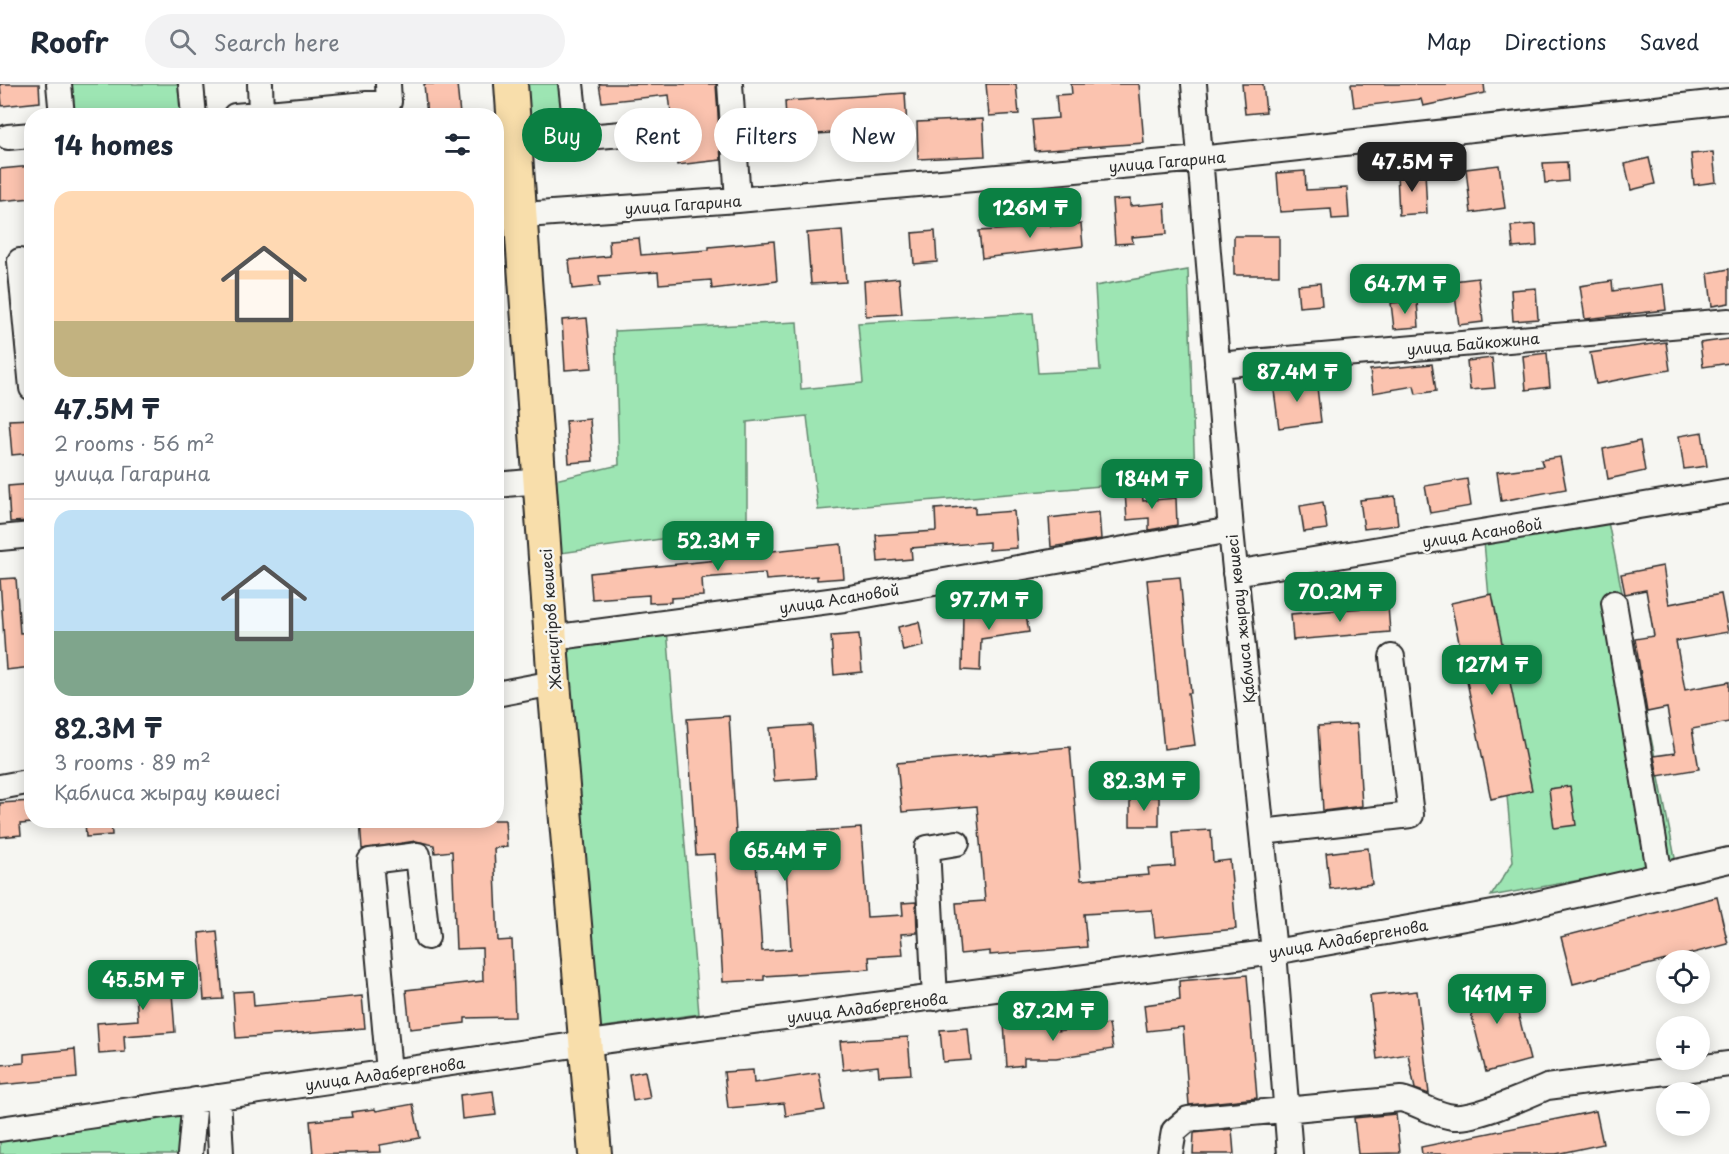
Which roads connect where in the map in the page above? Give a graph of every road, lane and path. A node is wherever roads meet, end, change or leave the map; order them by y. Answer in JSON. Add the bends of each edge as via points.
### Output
{"nodes":[{"id":1,"x":59,"y":84,"type":"edge"},
{"id":2,"x":191,"y":84,"type":"edge"},
{"id":3,"x":260,"y":84,"type":"edge"},
{"id":4,"x":388,"y":84,"type":"edge"},
{"id":5,"x":511,"y":84,"type":"edge"},
{"id":6,"x":571,"y":84,"type":"edge"},
{"id":7,"x":730,"y":84,"type":"edge"},
{"id":8,"x":1194,"y":84,"type":"edge"},
{"id":9,"x":1729,"y":101,"type":"edge"},
{"id":10,"x":61,"y":108,"type":"edge"},
{"id":11,"x":193,"y":108,"type":"edge"},
{"id":12,"x":261,"y":108,"type":"edge"},
{"id":13,"x":312,"y":108,"type":"edge"},
{"id":14,"x":574,"y":108,"type":"edge"},
{"id":15,"x":522,"y":142,"type":"edge"},
{"id":16,"x":515,"y":143,"type":"junction"},
{"id":17,"x":1199,"y":159,"type":"junction"},
{"id":18,"x":738,"y":200,"type":"junction"},
{"id":19,"x":508,"y":216,"type":"edge"},
{"id":20,"x":17,"y":261,"type":"edge"},
{"id":21,"x":24,"y":320,"type":"edge"},
{"id":22,"x":1729,"y":321,"type":"edge"},
{"id":23,"x":1217,"y":365,"type":"junction"},
{"id":24,"x":540,"y":481,"type":"junction"},
{"id":25,"x":504,"y":484,"type":"edge"},
{"id":26,"x":1729,"y":491,"type":"edge"},
{"id":27,"x":1231,"y":530,"type":"junction"},
{"id":28,"x":24,"y":536,"type":"edge"},
{"id":29,"x":0,"y":538,"type":"edge"},
{"id":30,"x":1235,"y":573,"type":"junction"},
{"id":31,"x":1614,"y":603,"type":"dead end"},
{"id":32,"x":551,"y":638,"type":"junction"},
{"id":33,"x":1392,"y":657,"type":"dead end"},
{"id":34,"x":554,"y":683,"type":"junction"},
{"id":35,"x":504,"y":692,"type":"edge"},
{"id":36,"x":24,"y":783,"type":"edge"},
{"id":37,"x":0,"y":787,"type":"edge"},
{"id":38,"x":1262,"y":832,"type":"junction"},
{"id":39,"x":957,"y":843,"type":"dead end"},
{"id":40,"x":1729,"y":860,"type":"edge"},
{"id":41,"x":1660,"y":876,"type":"junction"},
{"id":42,"x":427,"y":937,"type":"dead end"},
{"id":43,"x":1274,"y":952,"type":"junction"},
{"id":44,"x":935,"y":998,"type":"junction"},
{"id":45,"x":588,"y":1043,"type":"junction"},
{"id":46,"x":1729,"y":1064,"type":"edge"},
{"id":47,"x":388,"y":1072,"type":"junction"},
{"id":48,"x":218,"y":1097,"type":"junction"},
{"id":49,"x":195,"y":1100,"type":"junction"},
{"id":50,"x":1286,"y":1112,"type":"junction"},
{"id":51,"x":0,"y":1129,"type":"edge"},
{"id":52,"x":190,"y":1154,"type":"edge"},
{"id":53,"x":221,"y":1154,"type":"edge"},
{"id":54,"x":596,"y":1154,"type":"edge"},
{"id":55,"x":1170,"y":1154,"type":"edge"},
{"id":56,"x":1290,"y":1154,"type":"edge"}],
"edges":[{"from":1,"to":10,"type":"street"},
{"from":2,"to":11,"type":"street"},
{"from":3,"to":12,"type":"street"},
{"from":4,"to":13,"type":"street","via":[[389,102]]},
{"from":5,"to":16,"type":"main road","name":"Жансүгіров көшесі"},
{"from":6,"to":14,"type":"street"},
{"from":7,"to":18,"type":"street"},
{"from":8,"to":17,"type":"street","name":"Қаблиса жырау көшесі"},
{"from":9,"to":17,"type":"street","name":"улица Гагарина"},
{"from":15,"to":16,"type":"street"},
{"from":16,"to":19,"type":"main road","name":"Жансүгіров көшесі"},
{"from":17,"to":18,"type":"street","name":"улица Гагарина"},
{"from":17,"to":23,"type":"street","name":"Қаблиса жырау көшесі"},
{"from":18,"to":19,"type":"street","name":"улица Гагарина"},
{"from":19,"to":24,"type":"main road","name":"Жансүгіров көшесі"},
{"from":20,"to":21,"type":"street"},
{"from":22,"to":23,"type":"street","name":"улица Байкожина"},
{"from":23,"to":27,"type":"street","name":"Қаблиса жырау көшесі"},
{"from":24,"to":25,"type":"street"},
{"from":24,"to":32,"type":"main road","name":"Жансүгіров көшесі"},
{"from":26,"to":30,"type":"street","name":"улица Асановой"},
{"from":27,"to":30,"type":"street","name":"Қаблиса жырау көшесі"},
{"from":27,"to":32,"type":"street","name":"улица Асановой","via":[[844,599]]},
{"from":28,"to":29,"type":"street"},
{"from":30,"to":38,"type":"street","name":"Қаблиса жырау көшесі"},
{"from":31,"to":41,"type":"street"},
{"from":32,"to":34,"type":"main road","name":"Жансүгіров көшесі"},
{"from":33,"to":38,"type":"street","via":[[1411,815]]},
{"from":34,"to":35,"type":"street"},
{"from":34,"to":45,"type":"main road","name":"Жансүгіров көшесі"},
{"from":36,"to":37,"type":"street"},
{"from":38,"to":43,"type":"street","name":"Қаблиса жырау көшесі"},
{"from":39,"to":44,"type":"street","via":[[927,848]]},
{"from":40,"to":41,"type":"street","name":"улица Алдабергенова"},
{"from":41,"to":43,"type":"street","name":"улица Алдабергенова","via":[[1510,910]]},
{"from":42,"to":47,"type":"street","via":[[418,855],[370,861]]},
{"from":43,"to":44,"type":"street","name":"улица Алдабергенова"},
{"from":43,"to":50,"type":"street","name":"Қаблиса жырау көшесі"},
{"from":44,"to":45,"type":"street","name":"улица Алдабергенова"},
{"from":45,"to":47,"type":"street","name":"улица Алдабергенова"},
{"from":45,"to":54,"type":"main road","name":"Жансүгіров көшесі"},
{"from":46,"to":50,"type":"street","via":[[1547,1087],[1456,1117],[1431,1112],[1401,1099]]},
{"from":47,"to":48,"type":"street","name":"улица Алдабергенова"},
{"from":48,"to":49,"type":"street","name":"улица Алдабергенова"},
{"from":48,"to":53,"type":"street"},
{"from":49,"to":51,"type":"street","name":"улица Алдабергенова"},
{"from":49,"to":52,"type":"street"},
{"from":50,"to":55,"type":"street","via":[[1188,1119],[1174,1131]]},
{"from":50,"to":56,"type":"street","name":"Қаблиса жырау көшесі"}]}
